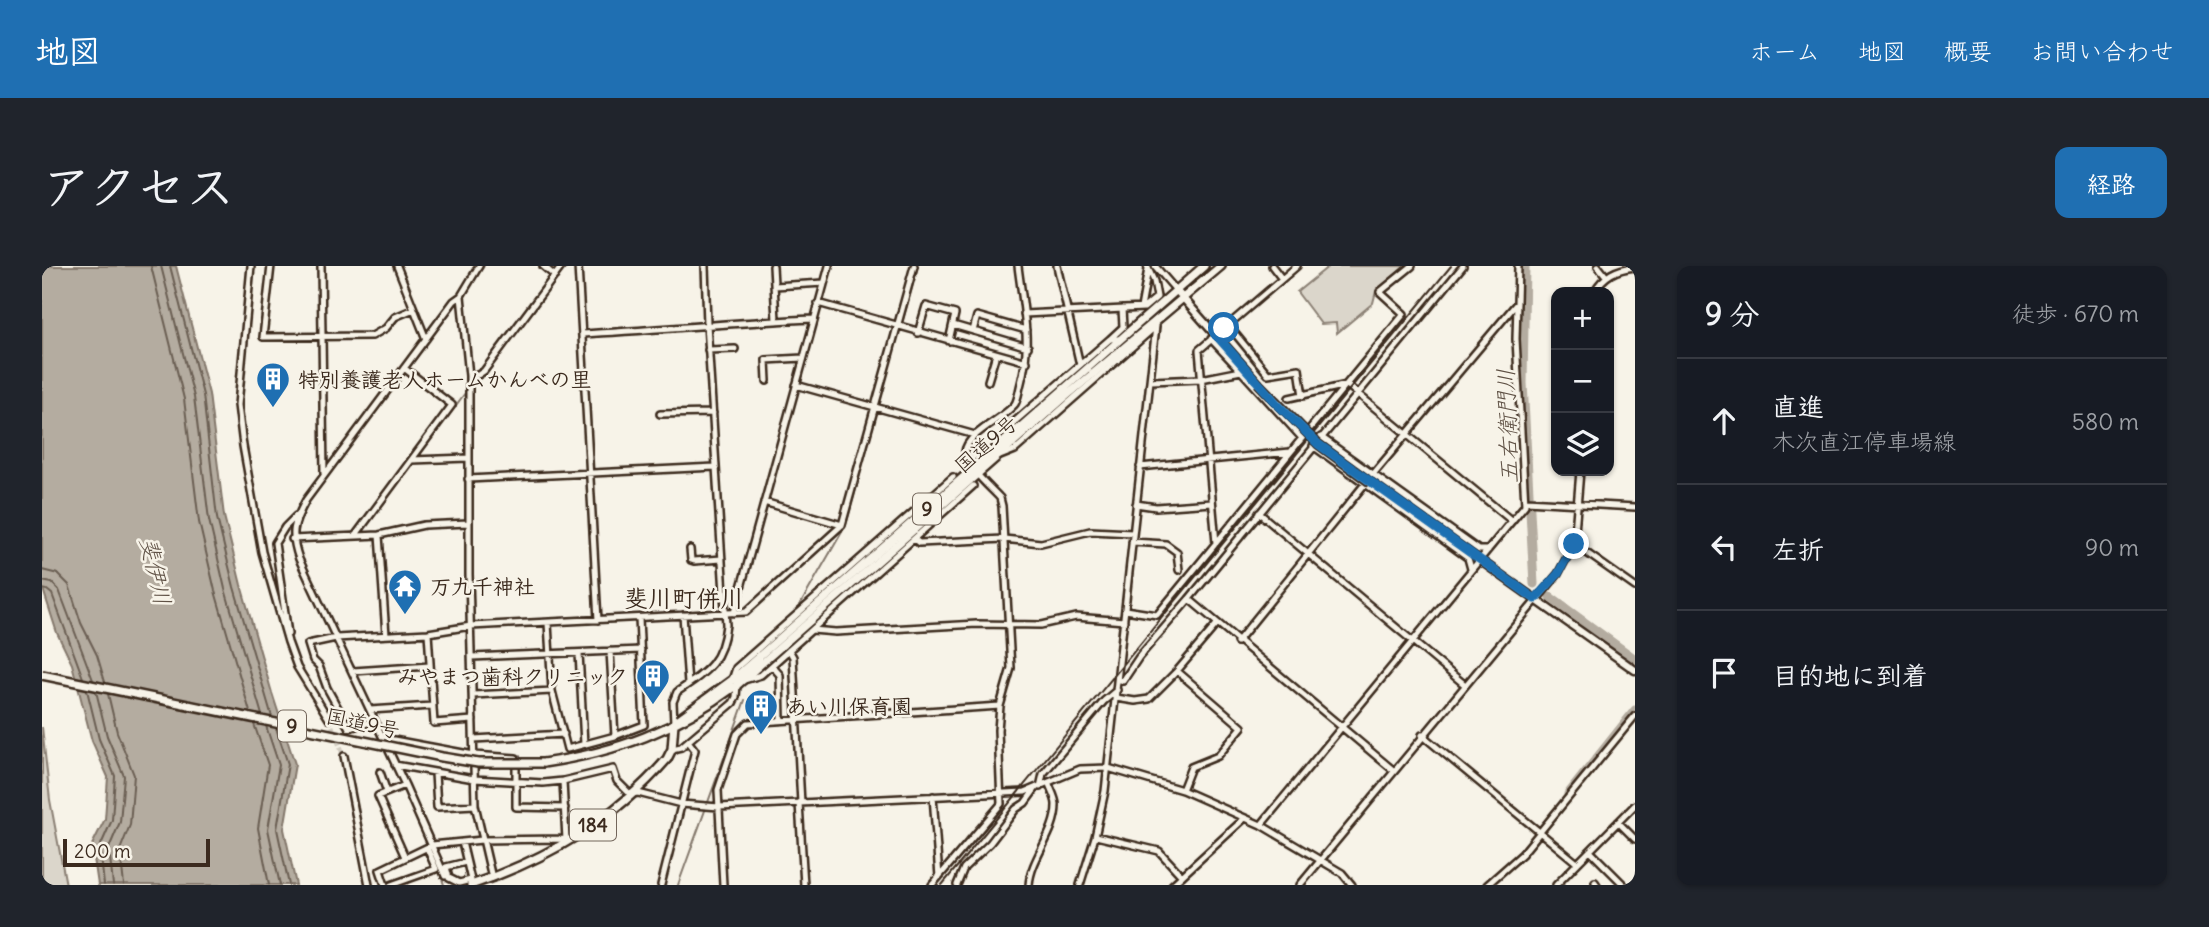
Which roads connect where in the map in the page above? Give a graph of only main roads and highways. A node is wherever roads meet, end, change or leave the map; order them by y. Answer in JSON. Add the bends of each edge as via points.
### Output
{"nodes":[{"id":1,"x":1204,"y":266,"type":"edge"},
{"id":2,"x":1221,"y":266,"type":"edge"},
{"id":3,"x":1175,"y":289,"type":"junction"},
{"id":4,"x":1184,"y":298,"type":"junction"},
{"id":5,"x":1061,"y":396,"type":"junction"},
{"id":6,"x":1635,"y":670,"type":"edge"},
{"id":7,"x":42,"y":675,"type":"edge"},
{"id":8,"x":734,"y":683,"type":"junction"},
{"id":9,"x":674,"y":723,"type":"junction"},
{"id":10,"x":471,"y":885,"type":"edge"}],
"edges":[{"from":1,"to":3,"type":"highway","name":"国道9号","number":"9"},
{"from":2,"to":4,"type":"highway","name":"国道9号","number":"9"},
{"from":3,"to":4,"type":"main road"},
{"from":3,"to":5,"type":"highway","name":"国道9号","number":"9"},
{"from":4,"to":5,"type":"highway","name":"国道9号","number":"9"},
{"from":4,"to":6,"type":"main road","bridge":true,"via":[[1213,337],[1318,444]]},
{"from":5,"to":8,"type":"highway","name":"国道9号","number":"9","via":[[972,468]]},
{"from":5,"to":8,"type":"highway","name":"国道9号","number":"9","via":[[811,627]]},
{"from":7,"to":9,"type":"highway","name":"国道9号","number":"9","bridge":true,"via":[[488,763],[543,763],[608,751]]},
{"from":8,"to":9,"type":"highway","name":"国道9号","number":"9","via":[[687,719]]},
{"from":9,"to":10,"type":"highway","number":"184","via":[[672,749],[660,766],[594,825],[521,867]]}]}
